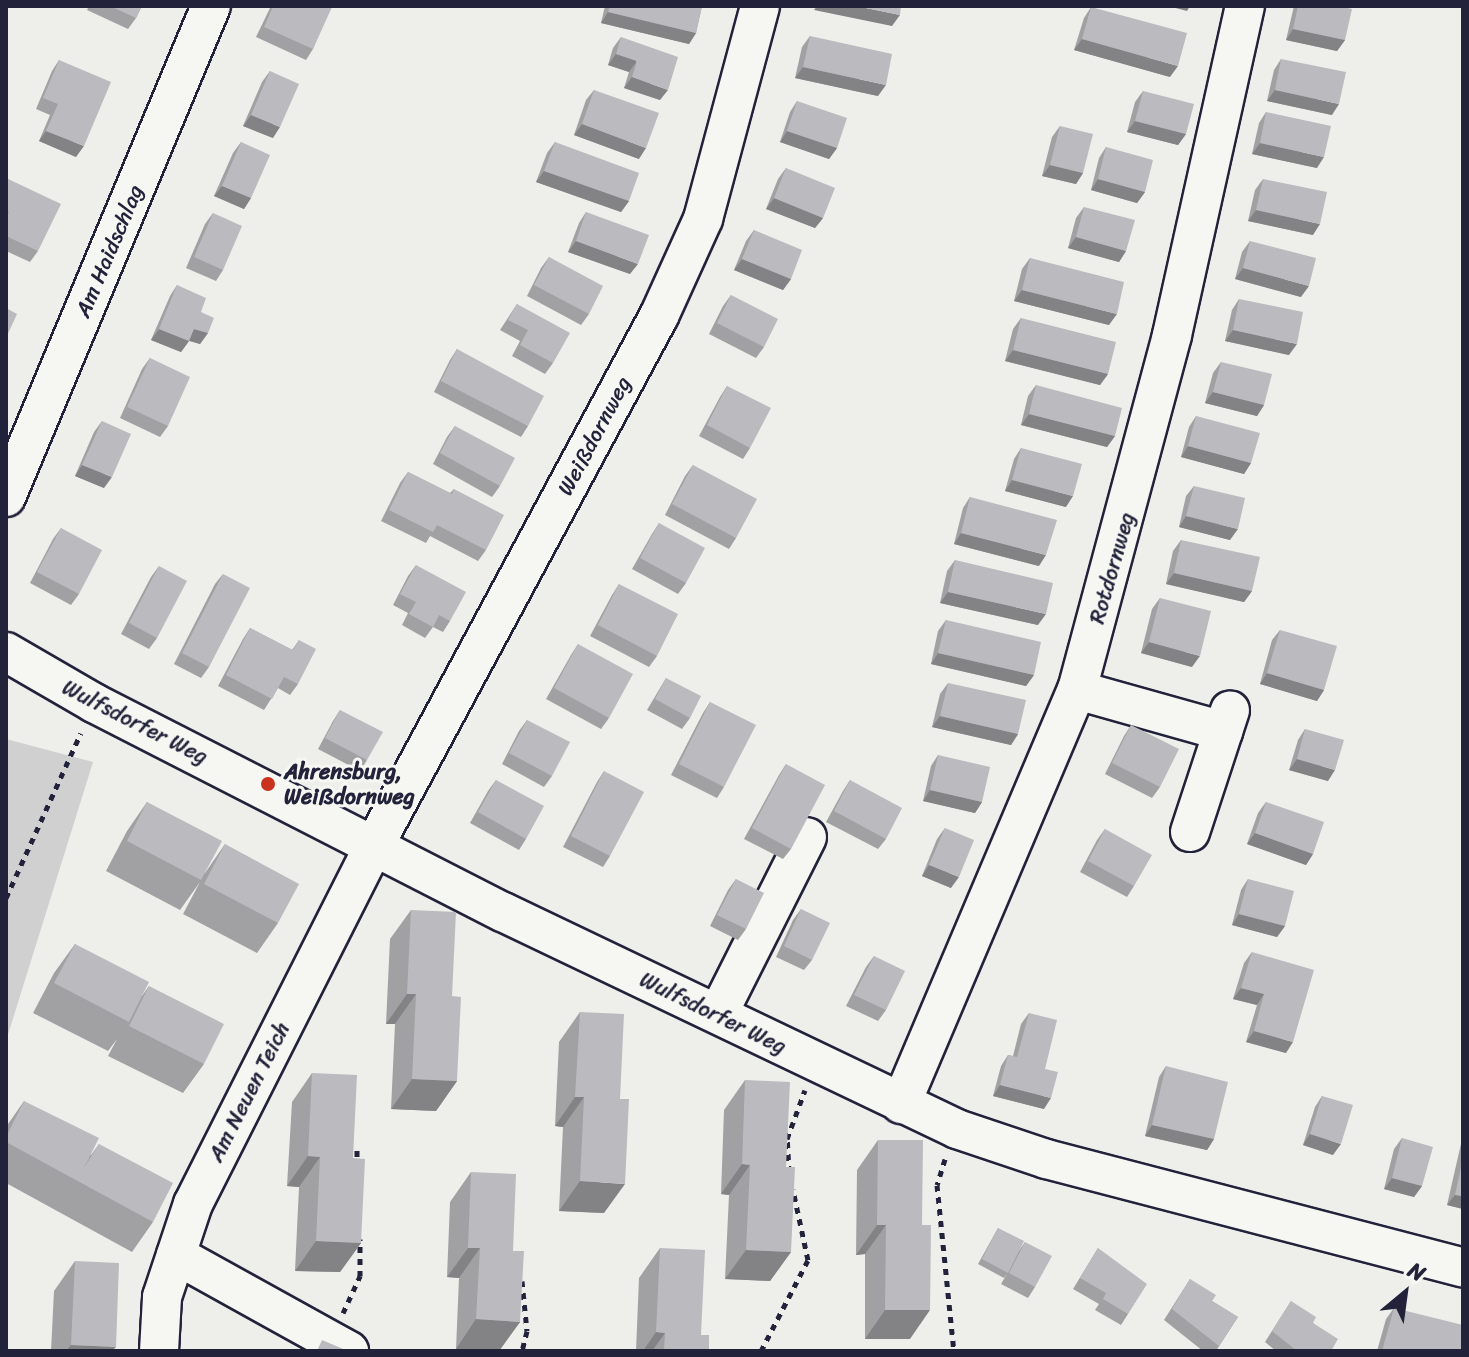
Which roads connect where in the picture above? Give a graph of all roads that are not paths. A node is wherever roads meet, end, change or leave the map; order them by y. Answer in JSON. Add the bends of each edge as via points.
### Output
{"nodes":[{"id":1,"x":211,"y":6,"type":"edge"},
{"id":2,"x":760,"y":6,"type":"edge"},
{"id":3,"x":1245,"y":6,"type":"edge"},
{"id":4,"x":20,"y":424,"type":"edge"},
{"id":5,"x":6,"y":497,"type":"edge"},
{"id":6,"x":6,"y":652,"type":"edge"},
{"id":7,"x":1077,"y":690,"type":"junction"},
{"id":8,"x":1190,"y":832,"type":"dead end"},
{"id":9,"x":807,"y":837,"type":"edge"},
{"id":10,"x":375,"y":844,"type":"junction"},
{"id":11,"x":718,"y":1014,"type":"junction"},
{"id":12,"x":901,"y":1104,"type":"junction"},
{"id":13,"x":176,"y":1255,"type":"junction"},
{"id":14,"x":1463,"y":1268,"type":"edge"},
{"id":15,"x":344,"y":1334,"type":"edge"},
{"id":16,"x":159,"y":1351,"type":"edge"}],
"edges":[{"from":1,"to":4,"type":"street","name":"Am Haidschlag"},
{"from":2,"to":10,"type":"street","name":"Weißdornweg","via":[[703,219],[665,302]]},
{"from":3,"to":7,"type":"street","name":"Rotdornweg","via":[[1172,335]]},
{"from":4,"to":5,"type":"street","name":"Am Haidschlag"},
{"from":6,"to":10,"type":"street","name":"Wulfsdorfer Weg","via":[[94,703]]},
{"from":7,"to":8,"type":"street","via":[[1227,720]]},
{"from":7,"to":12,"type":"street","name":"Rotdornweg"},
{"from":9,"to":11,"type":"street"},
{"from":10,"to":11,"type":"street","name":"Wulfsdorfer Weg","via":[[503,912]]},
{"from":10,"to":13,"type":"street","name":"Am Neuen Teich","via":[[193,1204]]},
{"from":11,"to":12,"type":"street","name":"Wulfsdorfer Weg"},
{"from":12,"to":14,"type":"street","name":"Wulfsdorfer Weg","via":[[1046,1159]]},
{"from":13,"to":15,"type":"street"},
{"from":13,"to":16,"type":"street","name":"Am Neuen Teich","via":[[162,1297]]}]}
